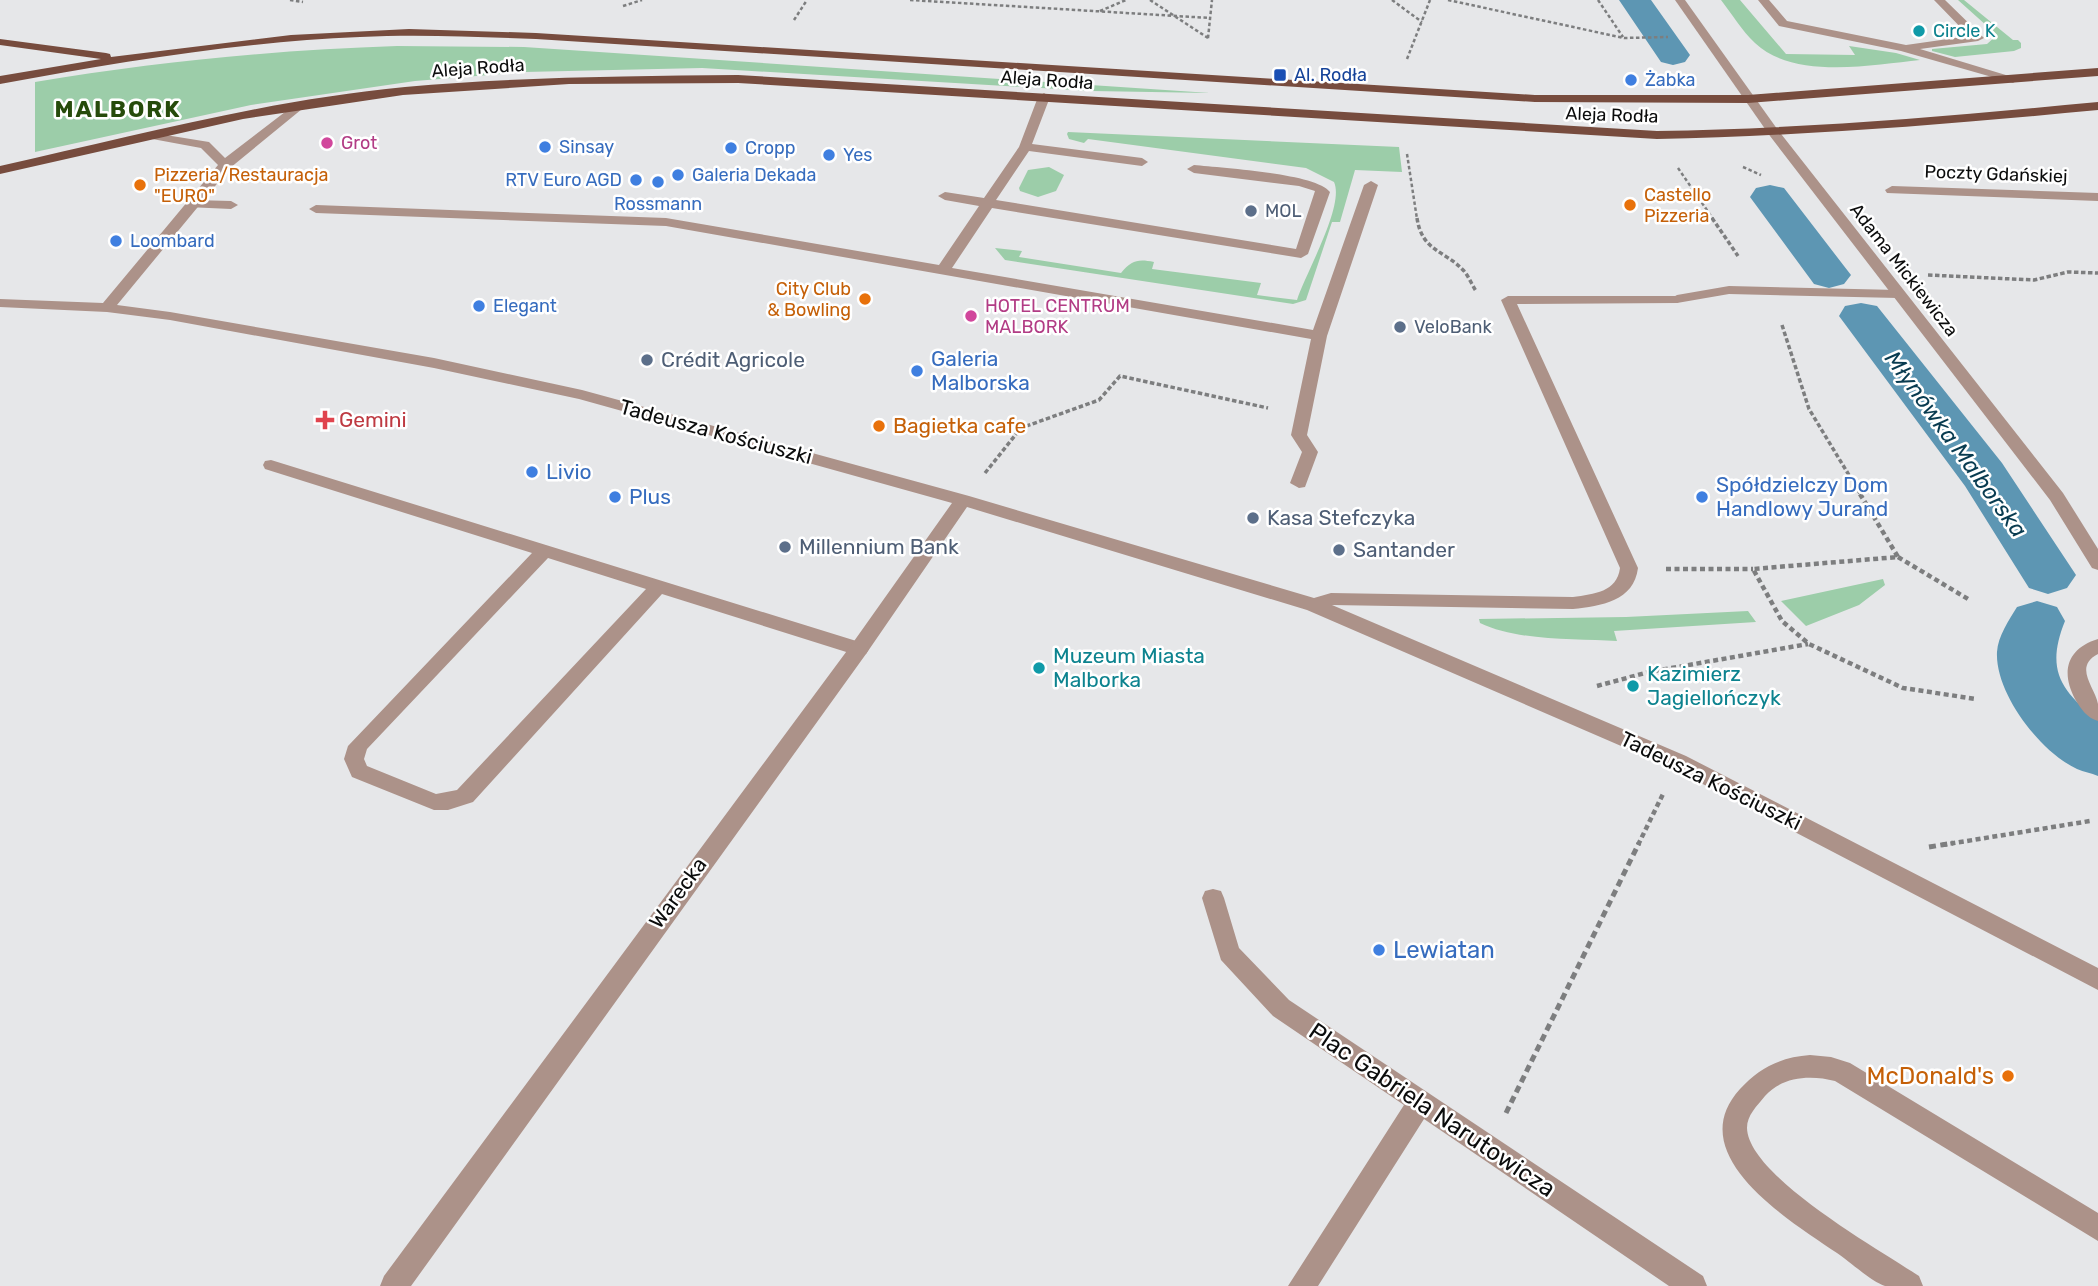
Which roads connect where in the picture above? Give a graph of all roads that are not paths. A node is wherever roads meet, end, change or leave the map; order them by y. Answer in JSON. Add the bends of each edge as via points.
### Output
{"nodes":[{"id":1,"x":1680,"y":0,"type":"edge"},
{"id":2,"x":1763,"y":0,"type":"edge"},
{"id":3,"x":1939,"y":0,"type":"edge"},
{"id":4,"x":1833,"y":21,"type":"dead end"},
{"id":5,"x":1844,"y":37,"type":"junction"},
{"id":6,"x":0,"y":42,"type":"edge"},
{"id":7,"x":1903,"y":48,"type":"junction"},
{"id":8,"x":124,"y":59,"type":"junction"},
{"id":9,"x":2098,"y":72,"type":"edge"},
{"id":10,"x":2013,"y":79,"type":"junction"},
{"id":11,"x":0,"y":80,"type":"edge"},
{"id":12,"x":1044,"y":97,"type":"junction"},
{"id":13,"x":1750,"y":99,"type":"junction"},
{"id":14,"x":298,"y":106,"type":"junction"},
{"id":15,"x":2098,"y":106,"type":"edge"},
{"id":16,"x":1774,"y":134,"type":"junction"},
{"id":17,"x":151,"y":135,"type":"junction"},
{"id":18,"x":1025,"y":147,"type":"junction"},
{"id":19,"x":1142,"y":162,"type":"dead end"},
{"id":20,"x":225,"y":164,"type":"junction"},
{"id":21,"x":1194,"y":169,"type":"dead end"},
{"id":22,"x":0,"y":170,"type":"edge"},
{"id":23,"x":1371,"y":185,"type":"dead end"},
{"id":24,"x":1892,"y":190,"type":"dead end"},
{"id":25,"x":945,"y":196,"type":"dead end"},
{"id":26,"x":2098,"y":197,"type":"edge"},
{"id":27,"x":989,"y":203,"type":"junction"},
{"id":28,"x":192,"y":204,"type":"junction"},
{"id":29,"x":231,"y":205,"type":"dead end"},
{"id":30,"x":316,"y":209,"type":"dead end"},
{"id":31,"x":942,"y":271,"type":"junction"},
{"id":32,"x":1898,"y":294,"type":"junction"},
{"id":33,"x":0,"y":303,"type":"edge"},
{"id":34,"x":107,"y":308,"type":"junction"},
{"id":35,"x":1319,"y":336,"type":"junction"},
{"id":36,"x":271,"y":466,"type":"dead end"},
{"id":37,"x":1299,"y":483,"type":"dead end"},
{"id":38,"x":963,"y":500,"type":"junction"},
{"id":39,"x":543,"y":552,"type":"junction"},
{"id":40,"x":2098,"y":564,"type":"edge"},
{"id":41,"x":658,"y":587,"type":"junction"},
{"id":42,"x":1314,"y":605,"type":"junction"},
{"id":43,"x":2098,"y":646,"type":"edge"},
{"id":44,"x":859,"y":649,"type":"junction"},
{"id":45,"x":2098,"y":714,"type":"edge"},
{"id":46,"x":1213,"y":898,"type":"dead end"},
{"id":47,"x":2098,"y":980,"type":"edge"},
{"id":48,"x":1420,"y":1103,"type":"junction"},
{"id":49,"x":2098,"y":1228,"type":"edge"},
{"id":50,"x":394,"y":1286,"type":"edge"},
{"id":51,"x":1301,"y":1286,"type":"edge"},
{"id":52,"x":1693,"y":1286,"type":"edge"},
{"id":53,"x":1909,"y":1286,"type":"edge"}],
"edges":[{"from":1,"to":13,"type":"street","name":"Adama Mickiewicza"},
{"from":2,"to":5,"type":"street","via":[[1783,23]]},
{"from":3,"to":7,"type":"street","via":[[1978,38]]},
{"from":4,"to":5,"type":"street"},
{"from":5,"to":7,"type":"street"},
{"from":6,"to":8,"type":"main road"},
{"from":7,"to":10,"type":"street"},
{"from":8,"to":11,"type":"main road","name":"Aleja Rodła"},
{"from":8,"to":13,"type":"main road","name":"Aleja Rodła","via":[[335,35],[422,33],[536,36],[1504,98]]},
{"from":9,"to":10,"type":"main road","name":"Aleja Rodła"},
{"from":10,"to":13,"type":"main road","name":"Aleja Rodła"},
{"from":12,"to":14,"type":"main road","name":"Aleja Rodła","via":[[651,78],[502,82]]},
{"from":12,"to":16,"type":"main road","name":"Aleja Rodła","via":[[1620,134]]},
{"from":12,"to":18,"type":"street"},
{"from":13,"to":16,"type":"street","name":"Adama Mickiewicza"},
{"from":14,"to":17,"type":"main road","name":"Aleja Rodła"},
{"from":14,"to":20,"type":"street"},
{"from":15,"to":16,"type":"main road","name":"Aleja Rodła"},
{"from":16,"to":32,"type":"street","name":"Adama Mickiewicza"},
{"from":17,"to":20,"type":"street","via":[[205,145]]},
{"from":17,"to":22,"type":"main road","name":"Aleja Rodła"},
{"from":18,"to":19,"type":"street"},
{"from":18,"to":27,"type":"street"},
{"from":20,"to":28,"type":"street"},
{"from":21,"to":27,"type":"street","via":[[1320,188],[1301,254]]},
{"from":23,"to":35,"type":"street"},
{"from":24,"to":26,"type":"street","name":"Poczty Gdańskiej"},
{"from":25,"to":27,"type":"street"},
{"from":27,"to":31,"type":"street"},
{"from":28,"to":29,"type":"street"},
{"from":28,"to":34,"type":"street"},
{"from":30,"to":31,"type":"street","via":[[666,222]]},
{"from":31,"to":35,"type":"street"},
{"from":32,"to":40,"type":"street","name":"Adama Mickiewicza","via":[[2057,497]]},
{"from":32,"to":42,"type":"street","name":"Tadeusza Kościuszki","via":[[1728,290],[1677,299],[1508,300],[1629,568],[1626,584],[1602,598],[1573,603],[1331,600]]},
{"from":33,"to":34,"type":"street","name":"Tadeusza Kościuszki"},
{"from":34,"to":38,"type":"street","name":"Tadeusza Kościuszki","via":[[301,338],[557,390]]},
{"from":35,"to":37,"type":"street","via":[[1299,435],[1310,452]]},
{"from":36,"to":39,"type":"street"},
{"from":38,"to":42,"type":"street","name":"Tadeusza Kościuszki"},
{"from":38,"to":44,"type":"street","name":"Warecka"},
{"from":39,"to":41,"type":"street"},
{"from":39,"to":41,"type":"street","via":[[358,746],[354,759],[359,771],[434,802],[466,796]]},
{"from":41,"to":44,"type":"street"},
{"from":42,"to":47,"type":"street","name":"Tadeusza Kościuszki","via":[[1679,762]]},
{"from":43,"to":45,"type":"street","via":[[2080,658],[2075,672],[2078,688]]},
{"from":44,"to":50,"type":"street","name":"Warecka"},
{"from":46,"to":48,"type":"street","name":"Plac Gabriela Narutowicza","via":[[1229,953],[1281,1008]]},
{"from":48,"to":51,"type":"street"},
{"from":48,"to":52,"type":"street","name":"Plac Gabriela Narutowicza"},
{"from":49,"to":53,"type":"street","via":[[1841,1071],[1809,1065],[1769,1077],[1740,1107],[1735,1129],[1742,1155],[1757,1179]]}]}
